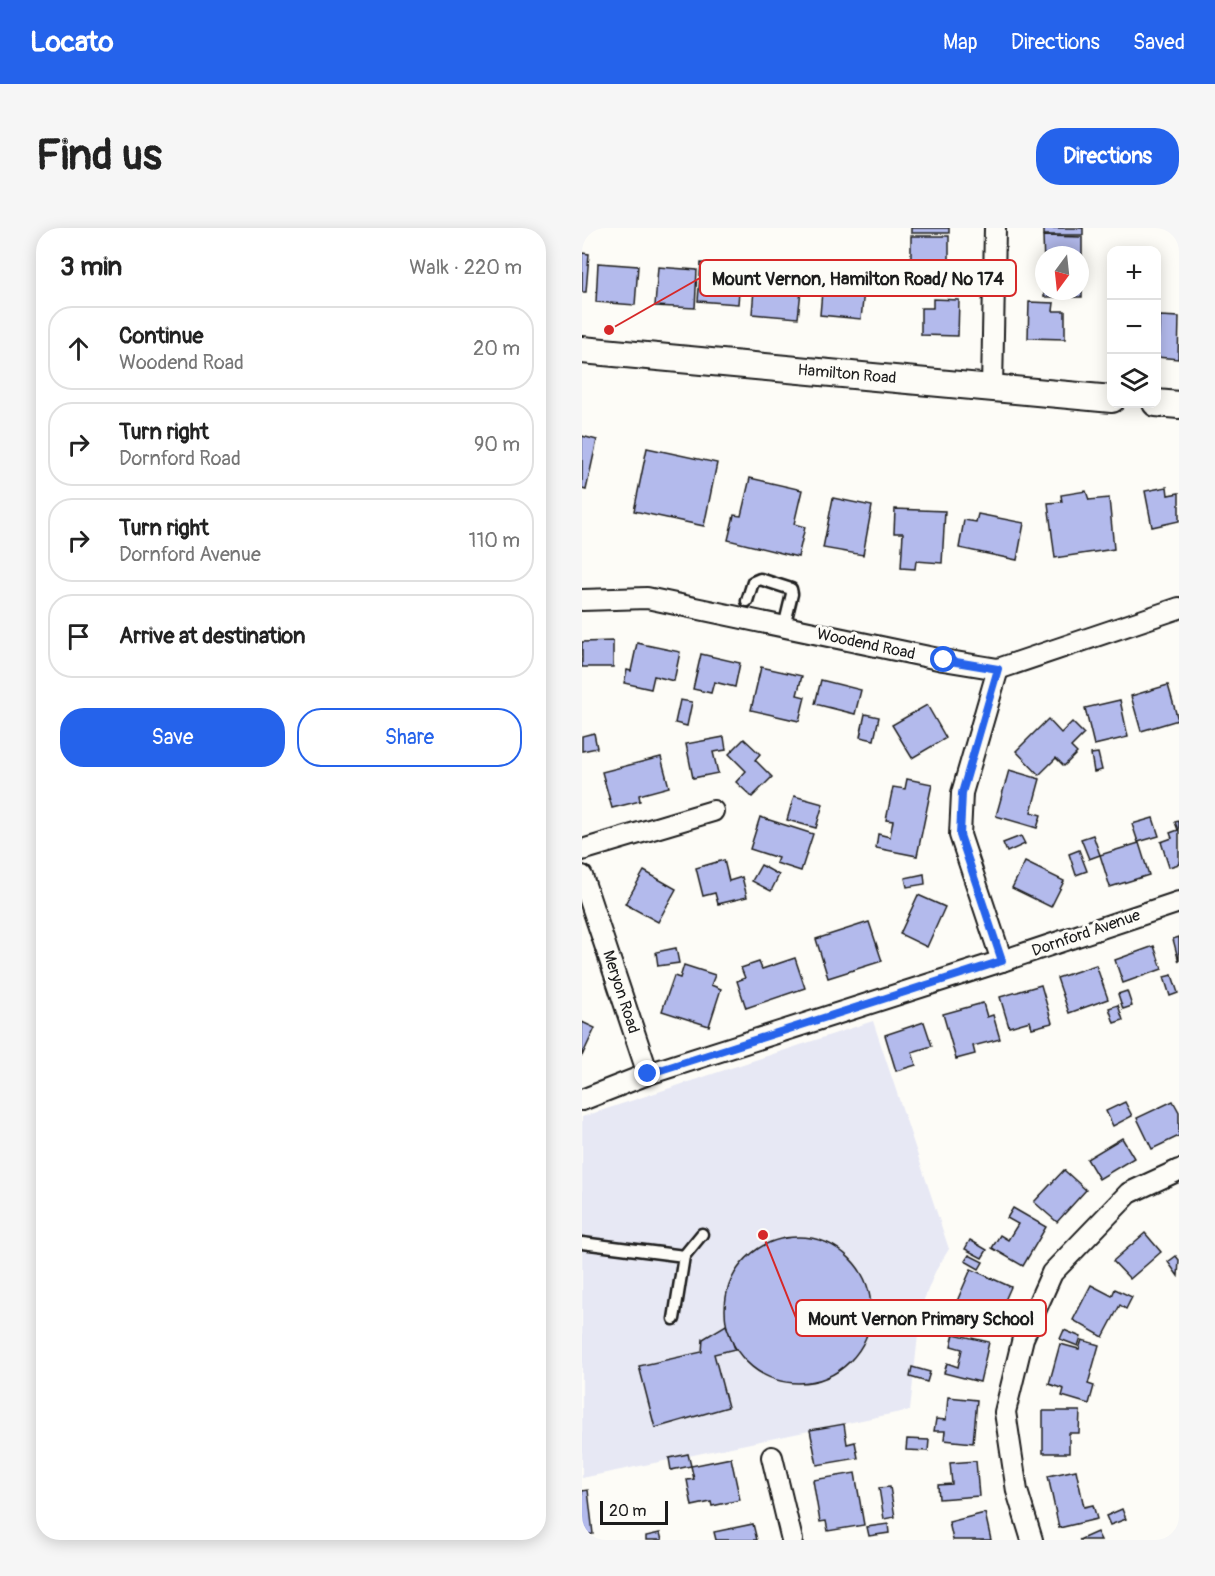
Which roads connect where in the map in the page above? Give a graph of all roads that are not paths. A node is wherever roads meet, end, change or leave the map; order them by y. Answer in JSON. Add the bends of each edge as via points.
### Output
{"nodes":[{"id":1,"x":995,"y":228,"type":"edge"},
{"id":2,"x":582,"y":350,"type":"edge"},
{"id":3,"x":992,"y":388,"type":"junction"},
{"id":4,"x":1107,"y":399,"type":"edge"},
{"id":5,"x":1161,"y":403,"type":"edge"},
{"id":6,"x":1179,"y":405,"type":"edge"},
{"id":7,"x":582,"y":600,"type":"edge"},
{"id":8,"x":747,"y":601,"type":"dead end"},
{"id":9,"x":1179,"y":608,"type":"edge"},
{"id":10,"x":784,"y":627,"type":"junction"},
{"id":11,"x":998,"y":669,"type":"junction"},
{"id":12,"x":713,"y":811,"type":"dead end"},
{"id":13,"x":582,"y":850,"type":"edge"},
{"id":14,"x":582,"y":876,"type":"edge"},
{"id":15,"x":1179,"y":902,"type":"edge"},
{"id":16,"x":1002,"y":961,"type":"junction"},
{"id":17,"x":648,"y":1074,"type":"junction"},
{"id":18,"x":582,"y":1100,"type":"edge"},
{"id":19,"x":1179,"y":1170,"type":"edge"},
{"id":20,"x":702,"y":1234,"type":"dead end"},
{"id":21,"x":582,"y":1243,"type":"edge"},
{"id":22,"x":684,"y":1256,"type":"junction"},
{"id":23,"x":674,"y":1319,"type":"dead end"},
{"id":24,"x":772,"y":1457,"type":"dead end"},
{"id":25,"x":792,"y":1540,"type":"edge"},
{"id":26,"x":1032,"y":1540,"type":"edge"}],
"edges":[{"from":1,"to":3,"type":"street"},
{"from":2,"to":3,"type":"street","name":"Hamilton Road"},
{"from":3,"to":4,"type":"street","name":"Hamilton Road"},
{"from":5,"to":6,"type":"street"},
{"from":7,"to":10,"type":"street","name":"Woodend Road","via":[[647,598]]},
{"from":8,"to":10,"type":"lane","via":[[753,582],[760,579],[791,589]]},
{"from":9,"to":11,"type":"street","name":"Woodend Road"},
{"from":10,"to":11,"type":"street","name":"Woodend Road"},
{"from":11,"to":16,"type":"street","via":[[962,793],[960,835]]},
{"from":12,"to":13,"type":"street"},
{"from":14,"to":17,"type":"street","name":"Meryon Road"},
{"from":15,"to":16,"type":"street","name":"Dornford Avenue"},
{"from":16,"to":17,"type":"street","name":"Dornford Avenue"},
{"from":17,"to":18,"type":"street","name":"Dornford Avenue"},
{"from":19,"to":26,"type":"street","via":[[1129,1193],[1052,1273],[1023,1338],[1005,1413],[1017,1491]]},
{"from":20,"to":22,"type":"lane"},
{"from":21,"to":22,"type":"lane"},
{"from":22,"to":23,"type":"lane"},
{"from":24,"to":25,"type":"street"}]}
